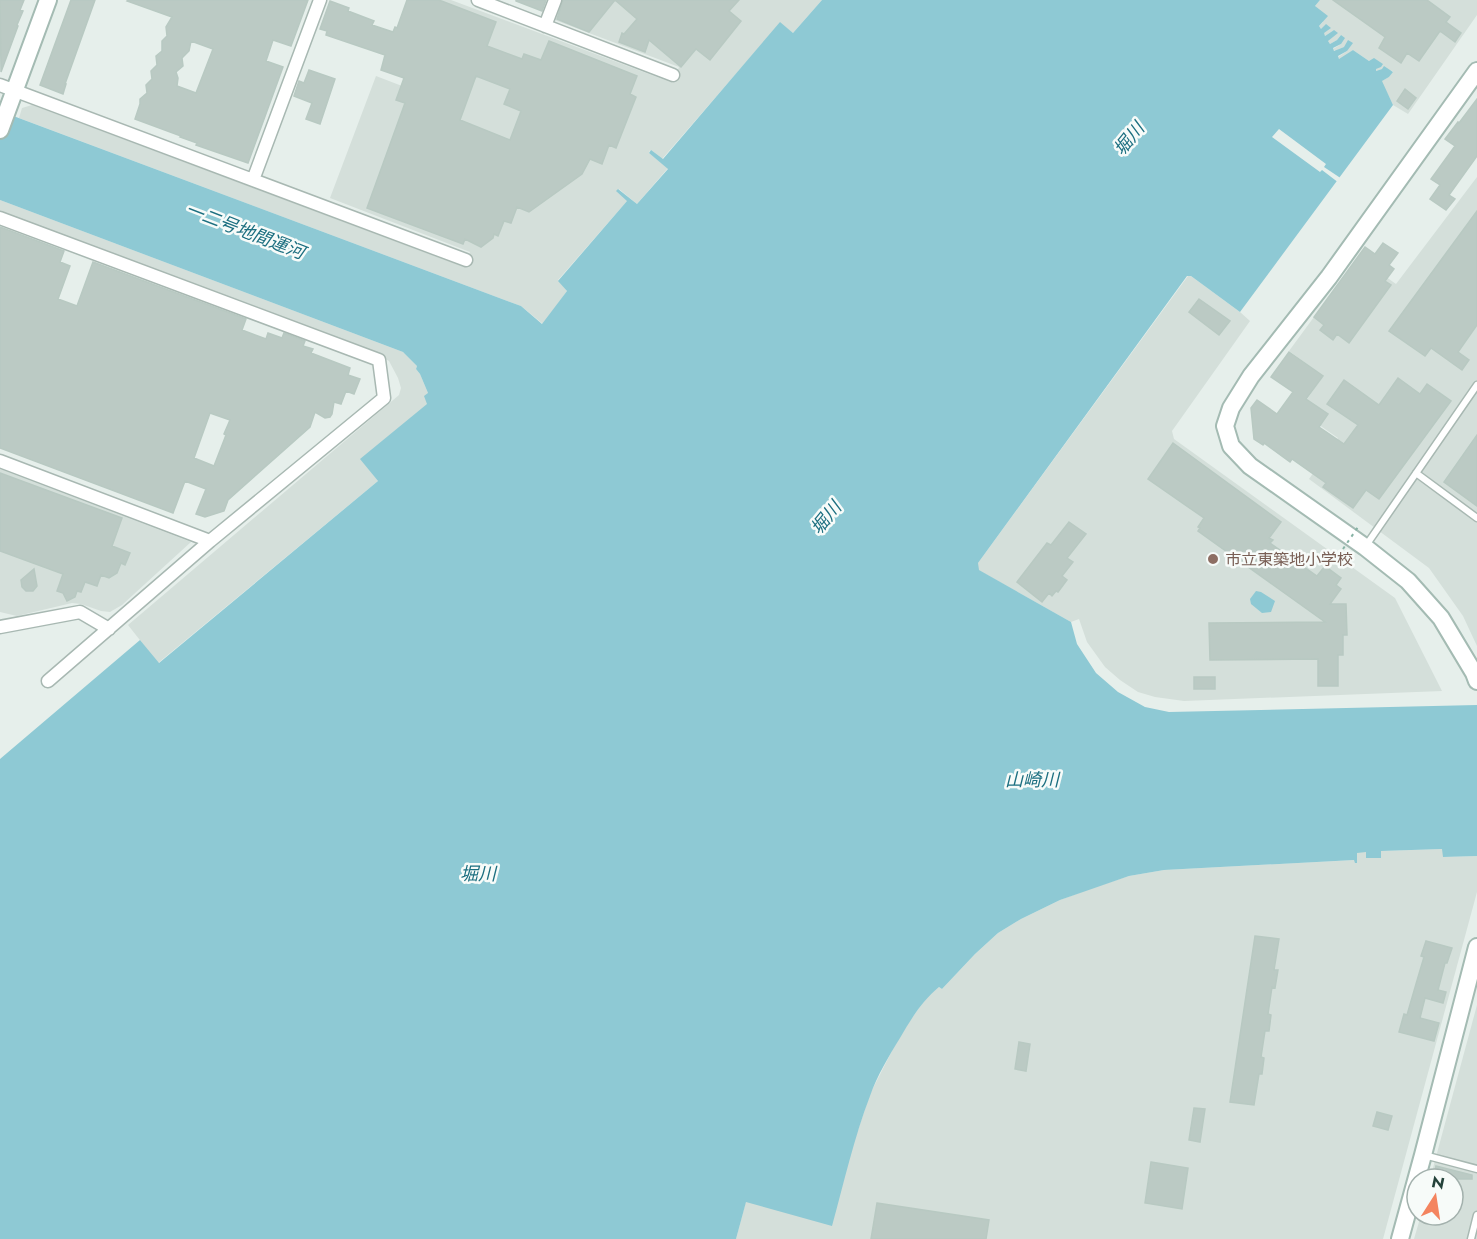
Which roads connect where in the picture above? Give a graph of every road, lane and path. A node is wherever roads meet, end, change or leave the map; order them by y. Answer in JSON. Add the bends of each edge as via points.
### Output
{"nodes":[{"id":1,"x":48,"y":0,"type":"edge"},
{"id":2,"x":320,"y":0,"type":"edge"},
{"id":3,"x":478,"y":0,"type":"edge"},
{"id":4,"x":555,"y":0,"type":"edge"},
{"id":5,"x":545,"y":26,"type":"junction"},
{"id":6,"x":1477,"y":71,"type":"edge"},
{"id":7,"x":673,"y":75,"type":"dead end"},
{"id":8,"x":8,"y":93,"type":"edge"},
{"id":9,"x":0,"y":130,"type":"edge"},
{"id":10,"x":253,"y":180,"type":"junction"},
{"id":11,"x":0,"y":218,"type":"edge"},
{"id":12,"x":466,"y":260,"type":"dead end"},
{"id":13,"x":1477,"y":385,"type":"edge"},
{"id":14,"x":0,"y":461,"type":"edge"},
{"id":15,"x":1416,"y":473,"type":"junction"},
{"id":16,"x":1477,"y":518,"type":"edge"},
{"id":17,"x":1358,"y":527,"type":"dead end"},
{"id":18,"x":210,"y":541,"type":"junction"},
{"id":19,"x":1365,"y":547,"type":"junction"},
{"id":20,"x":1343,"y":549,"type":"dead end"},
{"id":21,"x":0,"y":627,"type":"edge"},
{"id":22,"x":109,"y":629,"type":"junction"},
{"id":23,"x":1476,"y":675,"type":"edge"},
{"id":24,"x":48,"y":681,"type":"dead end"},
{"id":25,"x":1477,"y":947,"type":"edge"},
{"id":26,"x":1423,"y":1155,"type":"junction"},
{"id":27,"x":1477,"y":1169,"type":"edge"},
{"id":28,"x":1477,"y":1215,"type":"edge"},
{"id":29,"x":1400,"y":1239,"type":"edge"},
{"id":30,"x":1471,"y":1239,"type":"edge"}],
"edges":[{"from":1,"to":8,"type":"street"},
{"from":2,"to":10,"type":"street"},
{"from":3,"to":5,"type":"street"},
{"from":4,"to":5,"type":"street"},
{"from":5,"to":7,"type":"street"},
{"from":6,"to":19,"type":"street","via":[[1329,277],[1251,376],[1225,426],[1231,446],[1250,466]]},
{"from":8,"to":9,"type":"street"},
{"from":8,"to":10,"type":"street"},
{"from":10,"to":12,"type":"street"},
{"from":11,"to":18,"type":"street","via":[[379,360],[384,398]]},
{"from":13,"to":15,"type":"lane"},
{"from":14,"to":18,"type":"street"},
{"from":15,"to":16,"type":"lane"},
{"from":15,"to":19,"type":"lane"},
{"from":17,"to":20,"type":"path","bridge":true},
{"from":18,"to":22,"type":"street"},
{"from":19,"to":23,"type":"street","via":[[1408,581],[1441,618]]},
{"from":21,"to":22,"type":"street","via":[[80,612]]},
{"from":22,"to":24,"type":"street"},
{"from":25,"to":26,"type":"street"},
{"from":26,"to":27,"type":"lane"},
{"from":26,"to":29,"type":"street"},
{"from":28,"to":30,"type":"lane"}]}
